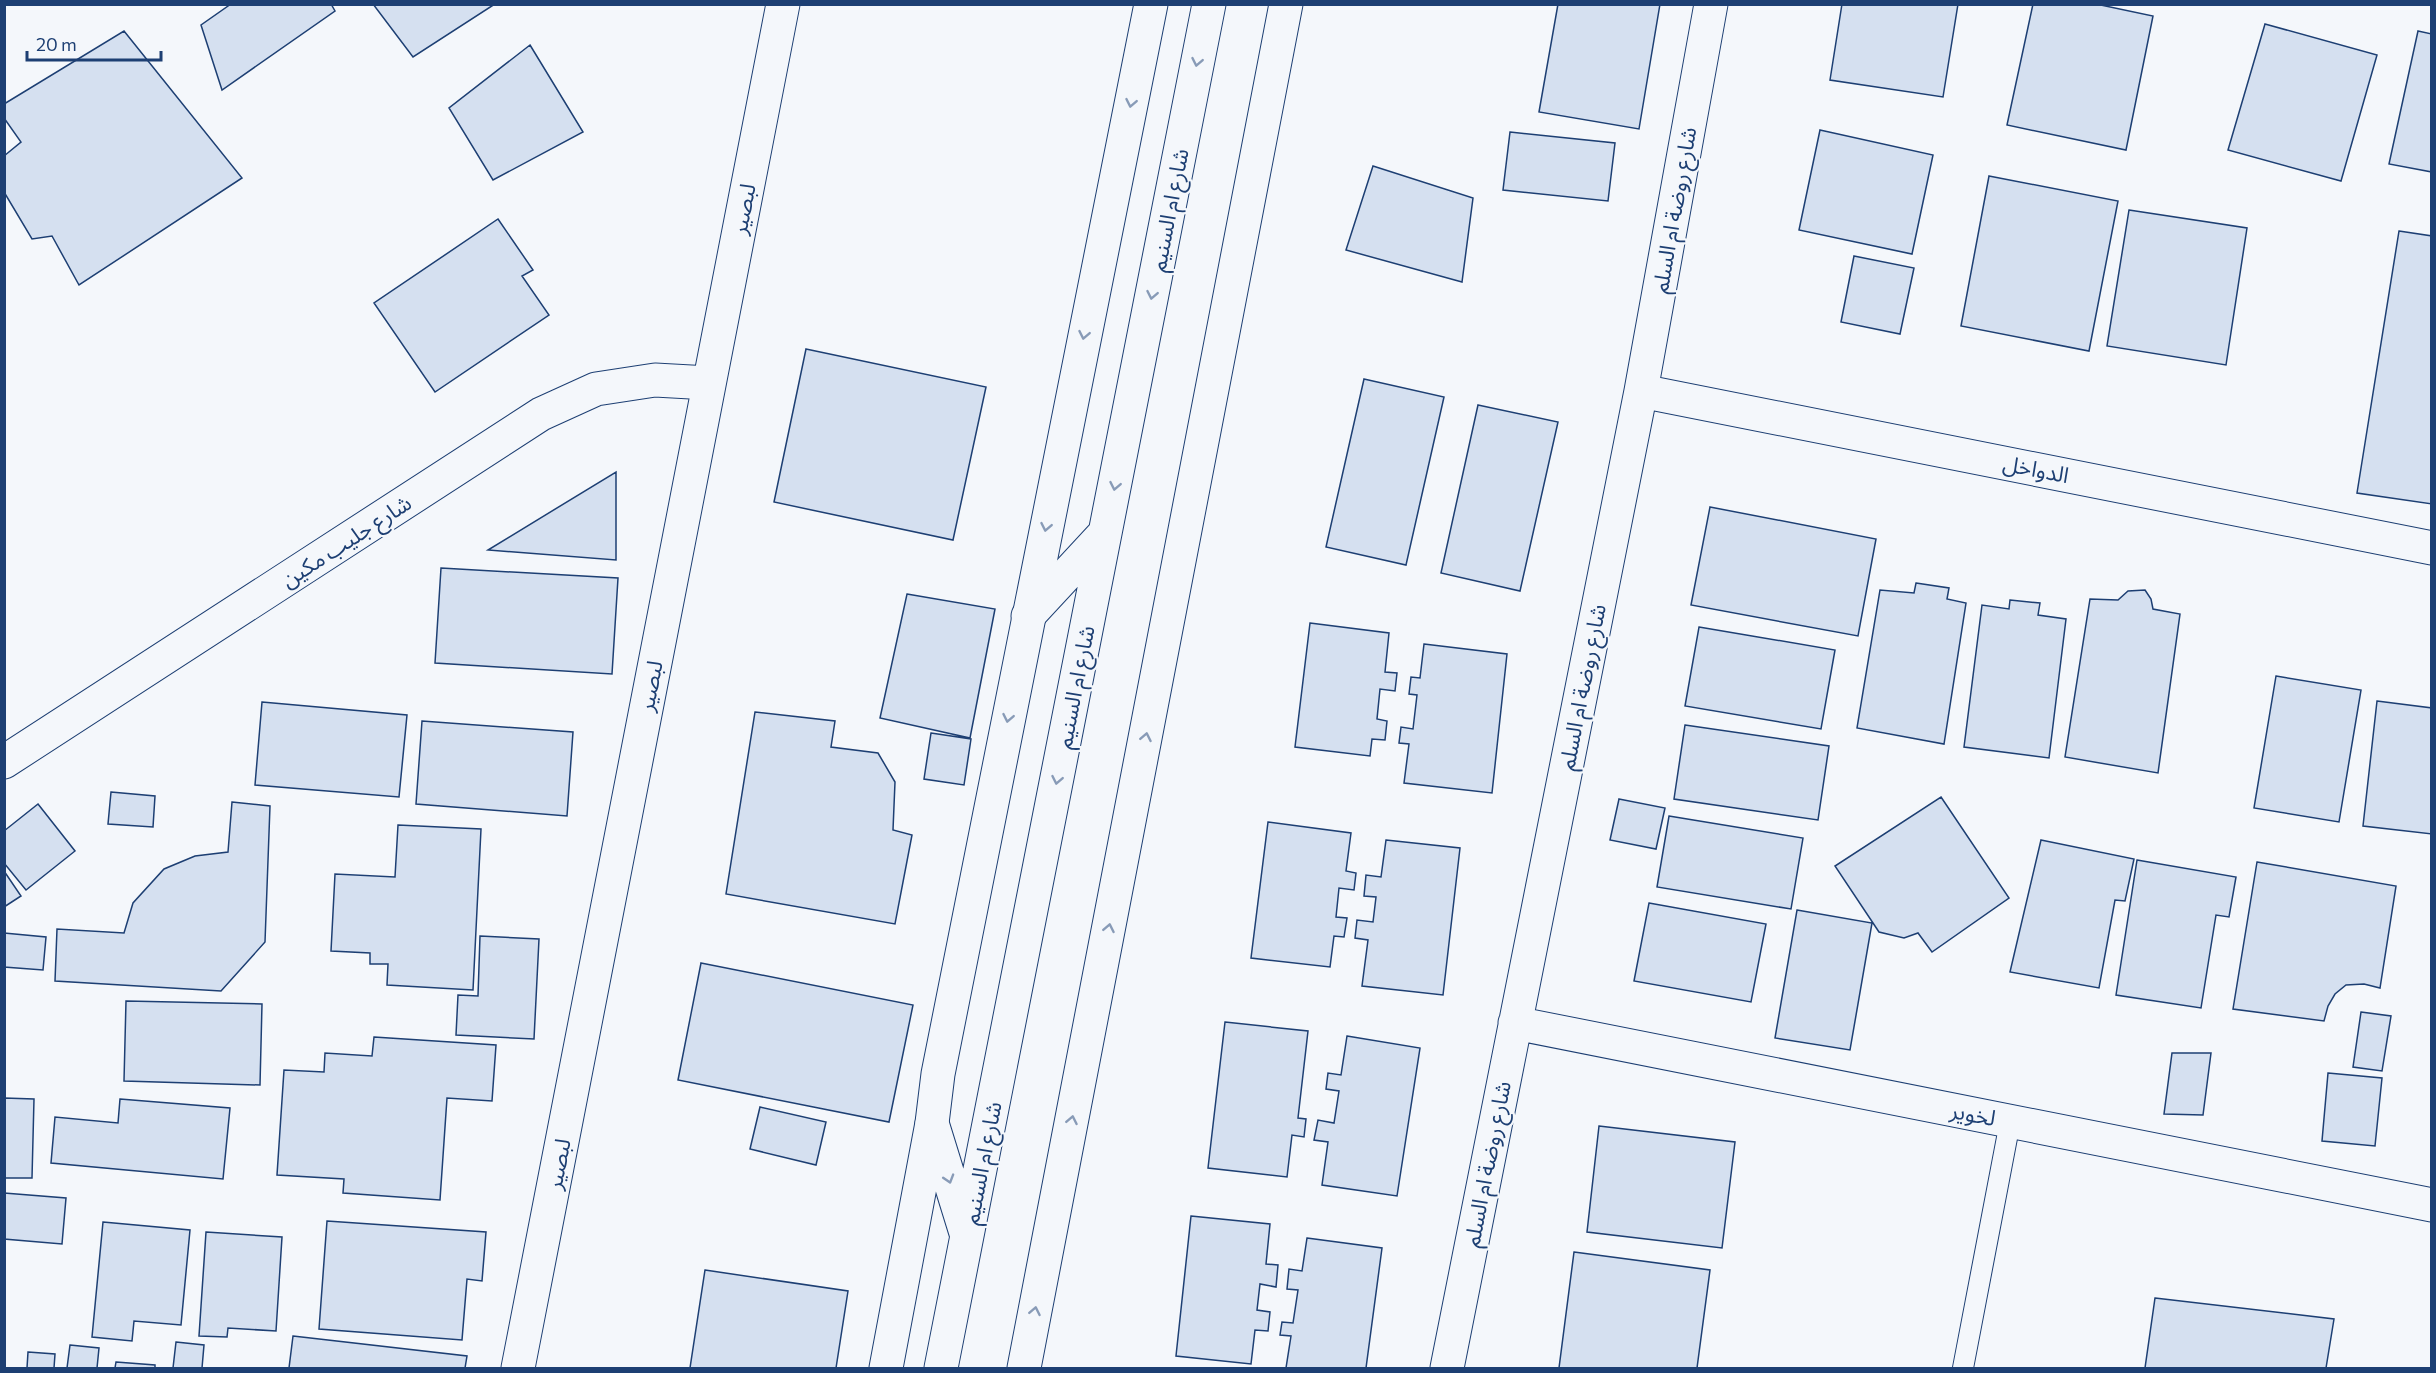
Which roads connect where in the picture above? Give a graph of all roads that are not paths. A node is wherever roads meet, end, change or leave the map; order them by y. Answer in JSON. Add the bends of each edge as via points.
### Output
{"nodes":[{"id":1,"x":783,"y":4,"type":"edge"},
{"id":2,"x":1151,"y":4,"type":"edge"},
{"id":3,"x":1209,"y":4,"type":"edge"},
{"id":4,"x":1286,"y":4,"type":"edge"},
{"id":5,"x":1711,"y":4,"type":"edge"},
{"id":6,"x":709,"y":383,"type":"junction"},
{"id":7,"x":1641,"y":391,"type":"junction"},
{"id":8,"x":1106,"y":534,"type":"junction"},
{"id":9,"x":2432,"y":548,"type":"edge"},
{"id":10,"x":1028,"y":616,"type":"junction"},
{"id":11,"x":4,"y":762,"type":"edge"},
{"id":12,"x":1515,"y":1023,"type":"junction"},
{"id":13,"x":2010,"y":1122,"type":"junction"},
{"id":14,"x":932,"y":1123,"type":"junction"},
{"id":15,"x":2432,"y":1205,"type":"edge"},
{"id":16,"x":967,"y":1238,"type":"junction"},
{"id":17,"x":518,"y":1368,"type":"edge"},
{"id":18,"x":886,"y":1368,"type":"edge"},
{"id":19,"x":941,"y":1368,"type":"edge"},
{"id":20,"x":1024,"y":1368,"type":"edge"},
{"id":21,"x":1447,"y":1368,"type":"edge"},
{"id":22,"x":1964,"y":1368,"type":"edge"}],
"edges":[{"from":1,"to":6,"type":"street","name":"لبصير"},
{"from":2,"to":10,"type":"street","one_way":true},
{"from":3,"to":8,"type":"street","name":"شارع ام السنيم","one_way":true},
{"from":20,"to":4,"type":"street","one_way":true},
{"from":5,"to":7,"type":"street","name":"شارع روضة ام السلم"},
{"from":6,"to":11,"type":"street","name":"شارع جليب مكين","via":[[656,380],[596,389],[541,414]]},
{"from":6,"to":17,"type":"street","name":"لبصير"},
{"from":7,"to":9,"type":"street","name":"الدواخل"},
{"from":7,"to":12,"type":"street","name":"شارع روضة ام السلم"},
{"from":8,"to":10,"type":"street"},
{"from":8,"to":16,"type":"street","name":"شارع ام السنيم","one_way":true},
{"from":10,"to":14,"type":"street","one_way":true,"via":[[938,1074]]},
{"from":12,"to":13,"type":"street","name":"لخوير"},
{"from":12,"to":21,"type":"street","name":"شارع روضة ام السلم"},
{"from":13,"to":15,"type":"street","name":"لخوير"},
{"from":13,"to":22,"type":"lane"},
{"from":14,"to":16,"type":"street","one_way":true},
{"from":14,"to":18,"type":"street"},
{"from":16,"to":19,"type":"street","name":"شارع ام السنيم"}]}
